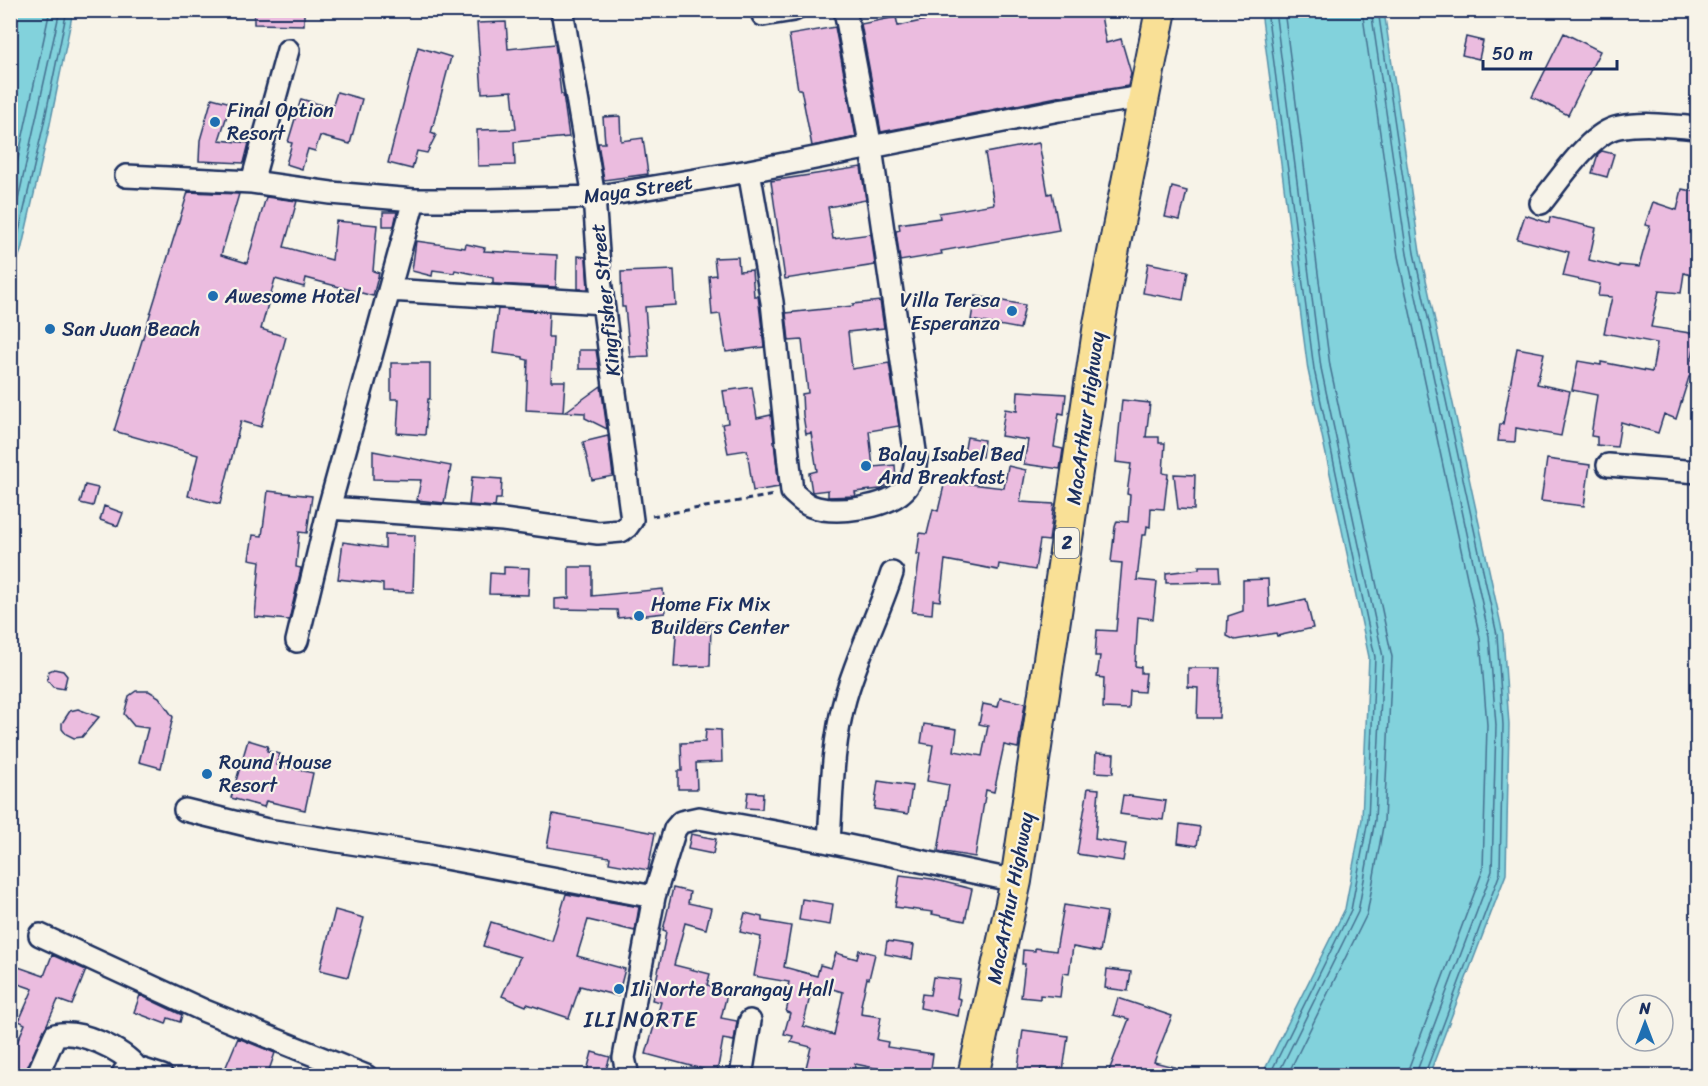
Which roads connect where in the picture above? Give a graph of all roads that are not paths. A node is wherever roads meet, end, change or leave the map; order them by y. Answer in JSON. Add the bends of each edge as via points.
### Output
{"nodes":[{"id":1,"x":562,"y":10,"type":"edge"},
{"id":2,"x":794,"y":10,"type":"edge"},
{"id":3,"x":845,"y":10,"type":"edge"},
{"id":4,"x":1161,"y":10,"type":"edge"},
{"id":5,"x":763,"y":15,"type":"dead end"},
{"id":6,"x":288,"y":51,"type":"dead end"},
{"id":7,"x":1143,"y":97,"type":"junction"},
{"id":8,"x":1698,"y":128,"type":"edge"},
{"id":9,"x":871,"y":148,"type":"junction"},
{"id":10,"x":749,"y":171,"type":"junction"},
{"id":11,"x":126,"y":176,"type":"dead end"},
{"id":12,"x":252,"y":182,"type":"junction"},
{"id":13,"x":594,"y":197,"type":"junction"},
{"id":14,"x":414,"y":200,"type":"junction"},
{"id":15,"x":1541,"y":202,"type":"dead end"},
{"id":16,"x":389,"y":290,"type":"junction"},
{"id":17,"x":603,"y":303,"type":"junction"},
{"id":18,"x":1608,"y":465,"type":"dead end"},
{"id":19,"x":1698,"y":472,"type":"edge"},
{"id":20,"x":329,"y":508,"type":"junction"},
{"id":21,"x":892,"y":573,"type":"dead end"},
{"id":22,"x":297,"y":641,"type":"dead end"},
{"id":23,"x":185,"y":810,"type":"dead end"},
{"id":24,"x":829,"y":842,"type":"junction"},
{"id":25,"x":1016,"y":881,"type":"junction"},
{"id":26,"x":654,"y":897,"type":"junction"},
{"id":27,"x":40,"y":935,"type":"dead end"},
{"id":28,"x":750,"y":1021,"type":"dead end"},
{"id":29,"x":130,"y":1072,"type":"edge"},
{"id":30,"x":37,"y":1076,"type":"edge"},
{"id":31,"x":162,"y":1076,"type":"edge"},
{"id":32,"x":366,"y":1076,"type":"edge"},
{"id":33,"x":628,"y":1076,"type":"edge"},
{"id":34,"x":741,"y":1076,"type":"edge"},
{"id":35,"x":973,"y":1076,"type":"edge"}],
"edges":[{"from":1,"to":13,"type":"street","name":"Kingfisher Street"},
{"from":2,"to":5,"type":"street"},
{"from":3,"to":9,"type":"street"},
{"from":4,"to":7,"type":"highway","name":"MacArthur Highway","number":"2"},
{"from":6,"to":12,"type":"street"},
{"from":7,"to":9,"type":"street","name":"Maya Street"},
{"from":7,"to":25,"type":"highway","name":"MacArthur Highway","number":"2","via":[[1099,324]]},
{"from":8,"to":15,"type":"street","via":[[1648,124],[1609,130],[1584,150]]},
{"from":9,"to":10,"type":"street","name":"Maya Street"},
{"from":9,"to":10,"type":"street","via":[[916,458],[906,489],[876,504],[840,511],[811,506],[792,492],[772,302]]},
{"from":10,"to":13,"type":"street","name":"Maya Street"},
{"from":11,"to":12,"type":"street","name":"Maya Street"},
{"from":12,"to":14,"type":"street","name":"Maya Street"},
{"from":13,"to":14,"type":"street","name":"Maya Street"},
{"from":13,"to":17,"type":"street","name":"Kingfisher Street"},
{"from":14,"to":16,"type":"street"},
{"from":16,"to":17,"type":"street"},
{"from":16,"to":20,"type":"street"},
{"from":17,"to":20,"type":"street","name":"Kingfisher Street","via":[[632,519],[627,527],[598,533],[503,520]]},
{"from":18,"to":19,"type":"street"},
{"from":20,"to":22,"type":"street"},
{"from":21,"to":24,"type":"street","via":[[845,699],[836,746]]},
{"from":23,"to":26,"type":"street","via":[[267,831],[429,855]]},
{"from":24,"to":25,"type":"street"},
{"from":24,"to":26,"type":"street","via":[[689,819],[675,829]]},
{"from":25,"to":35,"type":"highway","name":"MacArthur Highway","number":"2"},
{"from":26,"to":33,"type":"street","via":[[624,1058]]},
{"from":27,"to":32,"type":"street","via":[[205,1011]]},
{"from":28,"to":34,"type":"street"},
{"from":29,"to":30,"type":"street","via":[[130,1059],[117,1049],[67,1032],[55,1035]]},
{"from":29,"to":31,"type":"street"}]}
